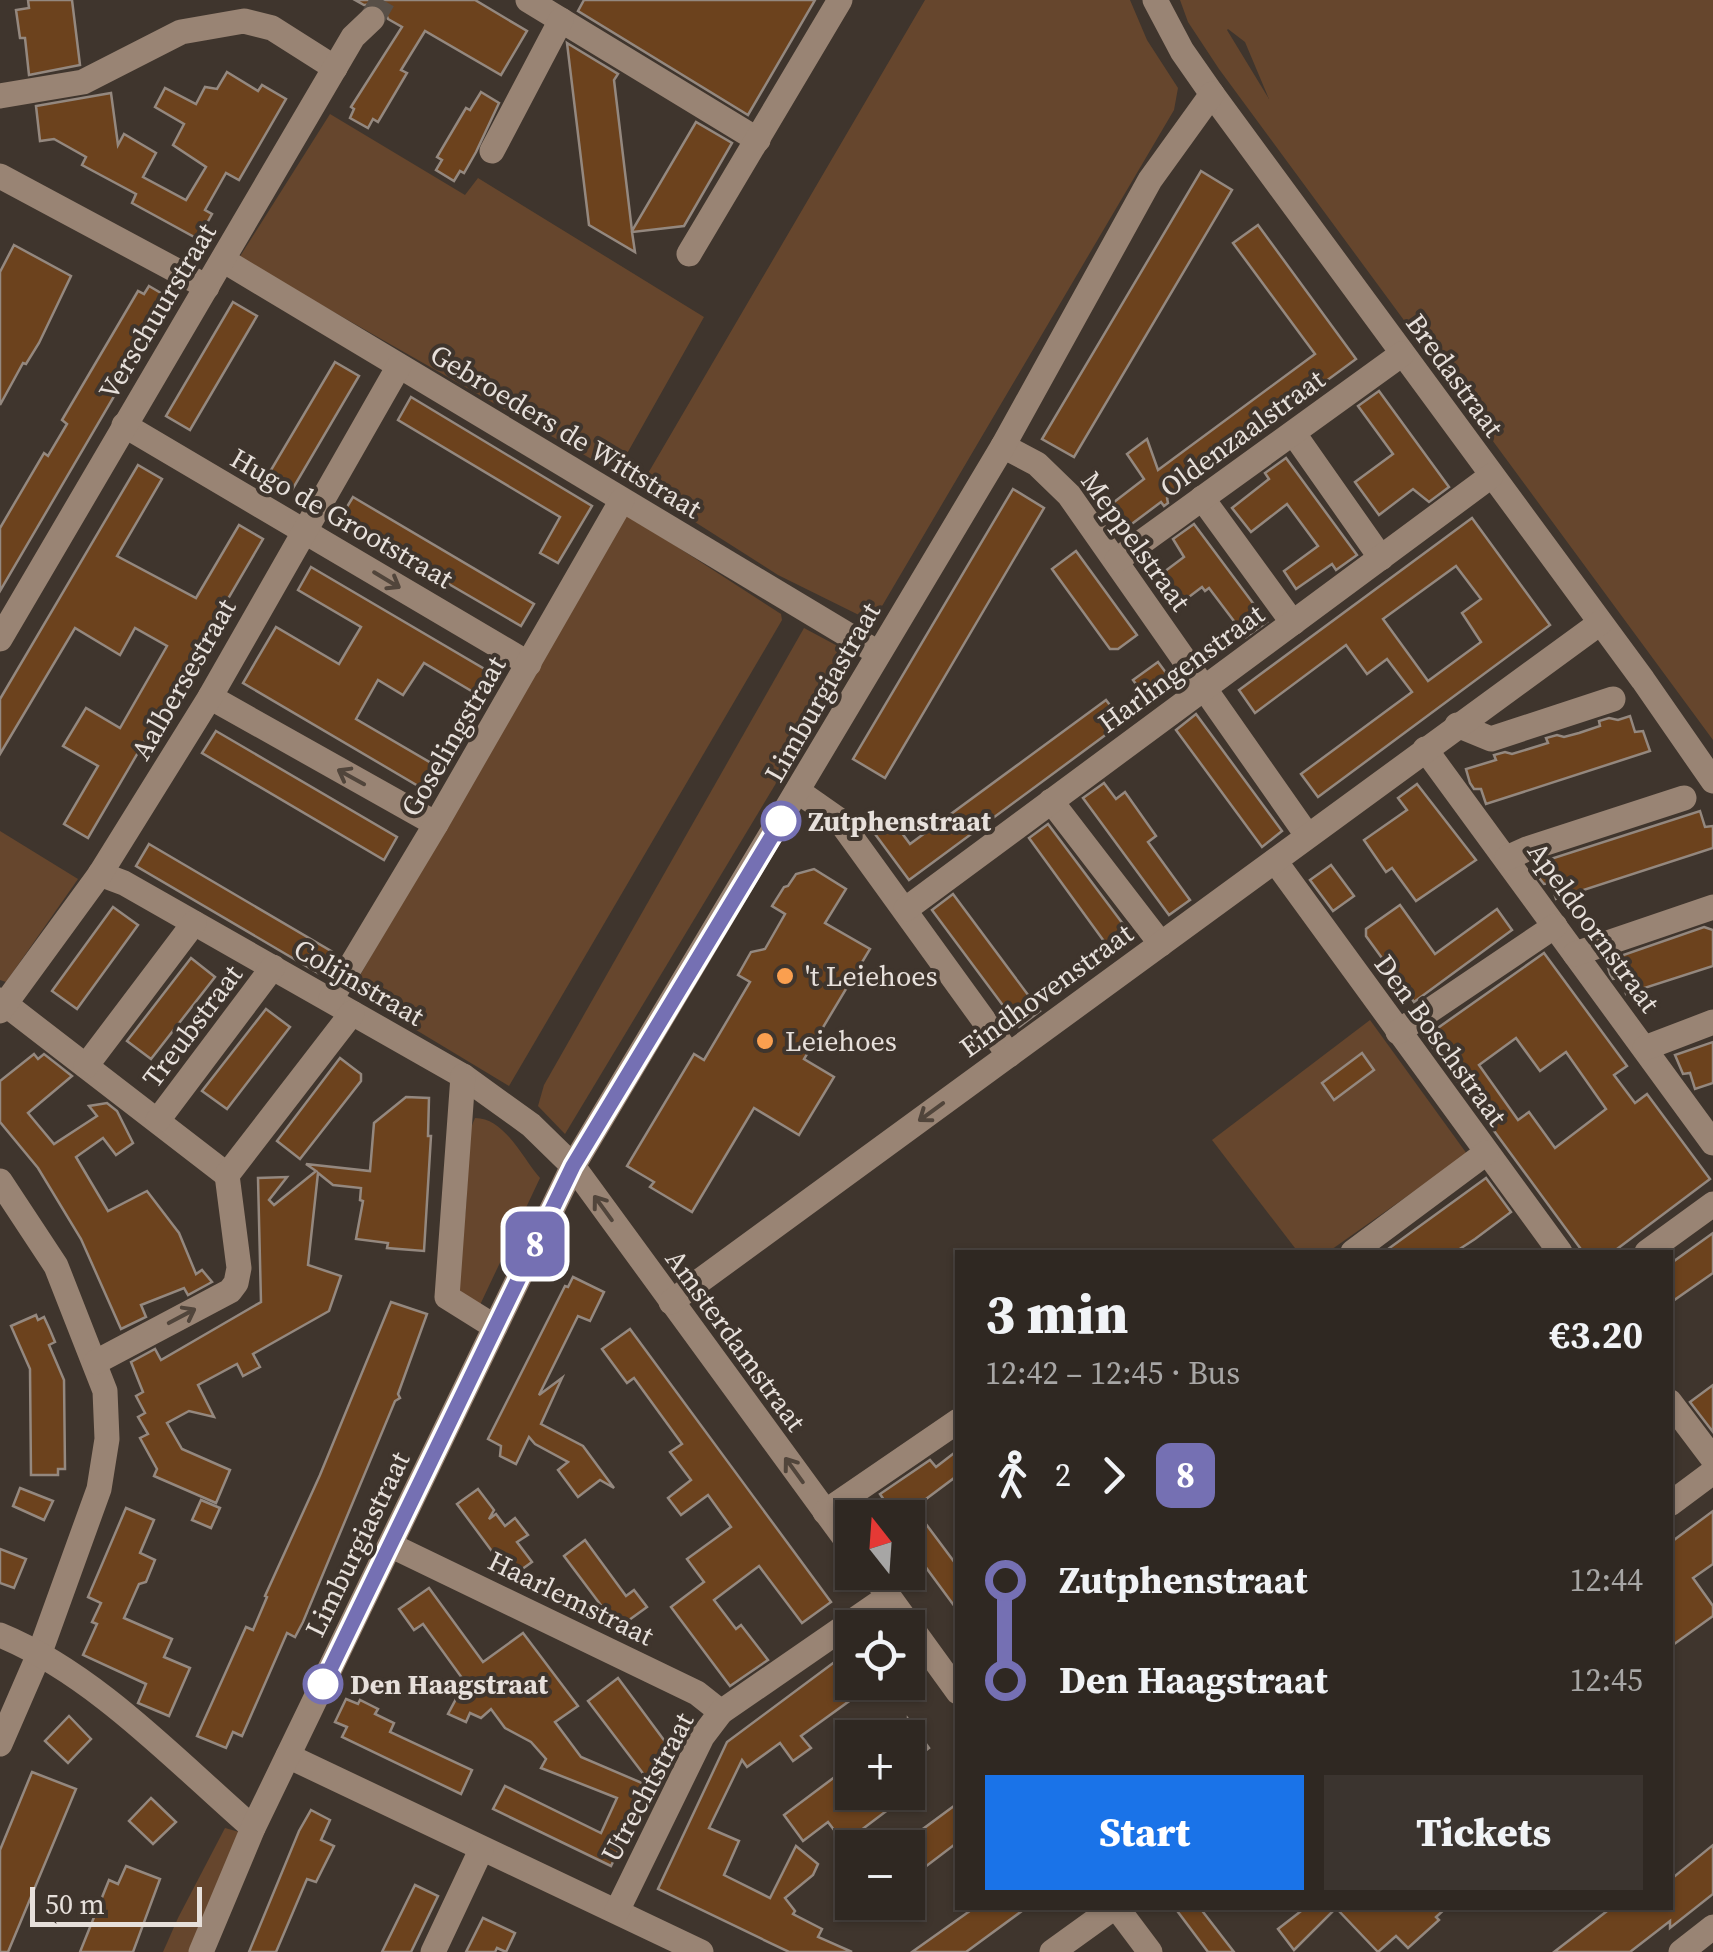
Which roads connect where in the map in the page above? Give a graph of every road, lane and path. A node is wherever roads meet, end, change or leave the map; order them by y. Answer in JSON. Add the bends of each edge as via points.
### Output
{"nodes":[{"id":1,"x":528,"y":0,"type":"edge"},
{"id":2,"x":840,"y":0,"type":"edge"},
{"id":3,"x":1155,"y":0,"type":"edge"},
{"id":4,"x":372,"y":18,"type":"tunnel mouth"},
{"id":5,"x":561,"y":20,"type":"junction"},
{"id":6,"x":335,"y":68,"type":"junction"},
{"id":7,"x":1212,"y":94,"type":"junction"},
{"id":8,"x":0,"y":96,"type":"edge"},
{"id":9,"x":758,"y":140,"type":"junction"},
{"id":10,"x":492,"y":151,"type":"dead end"},
{"id":11,"x":0,"y":177,"type":"edge"},
{"id":12,"x":689,"y":254,"type":"dead end"},
{"id":13,"x":223,"y":260,"type":"junction"},
{"id":14,"x":207,"y":287,"type":"junction"},
{"id":15,"x":1402,"y":354,"type":"junction"},
{"id":16,"x":399,"y":366,"type":"junction"},
{"id":17,"x":124,"y":425,"type":"junction"},
{"id":18,"x":1294,"y":434,"type":"junction"},
{"id":19,"x":1004,"y":446,"type":"junction"},
{"id":20,"x":1491,"y":476,"type":"junction"},
{"id":21,"x":1202,"y":498,"type":"junction"},
{"id":22,"x":622,"y":500,"type":"junction"},
{"id":23,"x":303,"y":530,"type":"junction"},
{"id":24,"x":1380,"y":558,"type":"junction"},
{"id":25,"x":1117,"y":560,"type":"junction"},
{"id":26,"x":1293,"y":623,"type":"junction"},
{"id":27,"x":1600,"y":623,"type":"junction"},
{"id":28,"x":0,"y":639,"type":"edge"},
{"id":29,"x":878,"y":654,"type":"junction"},
{"id":30,"x":530,"y":664,"type":"junction"},
{"id":31,"x":1205,"y":690,"type":"junction"},
{"id":32,"x":210,"y":697,"type":"junction"},
{"id":33,"x":1613,"y":699,"type":"dead end"},
{"id":34,"x":1456,"y":725,"type":"junction"},
{"id":35,"x":1425,"y":748,"type":"junction"},
{"id":36,"x":1713,"y":781,"type":"edge"},
{"id":37,"x":799,"y":792,"type":"junction"},
{"id":38,"x":1684,"y":798,"type":"dead end"},
{"id":39,"x":1051,"y":801,"type":"junction"},
{"id":40,"x":436,"y":824,"type":"junction"},
{"id":41,"x":1308,"y":835,"type":"junction"},
{"id":42,"x":1507,"y":858,"type":"junction"},
{"id":43,"x":1275,"y":861,"type":"junction"},
{"id":44,"x":100,"y":874,"type":"junction"},
{"id":45,"x":1713,"y":907,"type":"edge"},
{"id":46,"x":906,"y":910,"type":"junction"},
{"id":47,"x":194,"y":922,"type":"junction"},
{"id":48,"x":1555,"y":926,"type":"junction"},
{"id":49,"x":1161,"y":944,"type":"junction"},
{"id":50,"x":1575,"y":954,"type":"junction"},
{"id":51,"x":273,"y":967,"type":"junction"},
{"id":52,"x":2,"y":1005,"type":"edge"},
{"id":53,"x":341,"y":1006,"type":"junction"},
{"id":54,"x":1713,"y":1022,"type":"edge"},
{"id":55,"x":1398,"y":1032,"type":"junction"},
{"id":56,"x":1644,"y":1048,"type":"junction"},
{"id":57,"x":1009,"y":1054,"type":"junction"},
{"id":58,"x":86,"y":1066,"type":"junction"},
{"id":59,"x":464,"y":1076,"type":"junction"},
{"id":60,"x":158,"y":1120,"type":"junction"},
{"id":61,"x":1712,"y":1140,"type":"edge"},
{"id":62,"x":1486,"y":1154,"type":"junction"},
{"id":63,"x":573,"y":1166,"type":"junction"},
{"id":64,"x":227,"y":1175,"type":"junction"},
{"id":65,"x":0,"y":1181,"type":"edge"},
{"id":66,"x":1713,"y":1204,"type":"edge"},
{"id":67,"x":1355,"y":1250,"type":"edge"},
{"id":68,"x":1558,"y":1250,"type":"edge"},
{"id":69,"x":1650,"y":1250,"type":"edge"},
{"id":70,"x":671,"y":1302,"type":"junction"},
{"id":71,"x":495,"y":1327,"type":"junction"},
{"id":72,"x":96,"y":1362,"type":"junction"},
{"id":73,"x":1673,"y":1406,"type":"edge"},
{"id":74,"x":955,"y":1422,"type":"edge"},
{"id":75,"x":1713,"y":1459,"type":"edge"},
{"id":76,"x":1713,"y":1472,"type":"edge"},
{"id":77,"x":1673,"y":1502,"type":"edge"},
{"id":78,"x":825,"y":1512,"type":"junction"},
{"id":79,"x":835,"y":1525,"type":"edge"},
{"id":80,"x":390,"y":1545,"type":"junction"},
{"id":81,"x":884,"y":1590,"type":"edge"},
{"id":82,"x":889,"y":1596,"type":"junction"},
{"id":83,"x":0,"y":1636,"type":"edge"},
{"id":84,"x":40,"y":1652,"type":"junction"},
{"id":85,"x":955,"y":1688,"type":"edge"},
{"id":86,"x":721,"y":1712,"type":"junction"},
{"id":87,"x":0,"y":1744,"type":"edge"},
{"id":88,"x":288,"y":1756,"type":"junction"},
{"id":89,"x":253,"y":1828,"type":"junction"},
{"id":90,"x":481,"y":1850,"type":"junction"},
{"id":91,"x":1112,"y":1910,"type":"edge"},
{"id":92,"x":1117,"y":1910,"type":"edge"},
{"id":93,"x":617,"y":1911,"type":"junction"},
{"id":94,"x":1713,"y":1927,"type":"edge"},
{"id":95,"x":660,"y":1943,"type":"edge"},
{"id":96,"x":204,"y":1951,"type":"edge"},
{"id":97,"x":433,"y":1952,"type":"edge"},
{"id":98,"x":701,"y":1952,"type":"edge"},
{"id":99,"x":1052,"y":1952,"type":"edge"},
{"id":100,"x":1150,"y":1952,"type":"edge"},
{"id":101,"x":1680,"y":1952,"type":"edge"}],
"edges":[{"from":1,"to":5,"type":"street"},
{"from":2,"to":9,"type":"street"},
{"from":3,"to":7,"type":"street","name":"Bredastraat"},
{"from":4,"to":6,"type":"street","name":"Verschuurstraat"},
{"from":5,"to":9,"type":"street"},
{"from":5,"to":10,"type":"street"},
{"from":6,"to":8,"type":"street","via":[[272,28],[244,21],[182,32],[83,82]]},
{"from":6,"to":13,"type":"street","name":"Verschuurstraat"},
{"from":7,"to":15,"type":"street","name":"Bredastraat"},
{"from":7,"to":19,"type":"street","name":"Limburgiastraat","via":[[1150,180]]},
{"from":9,"to":12,"type":"street"},
{"from":11,"to":14,"type":"street"},
{"from":13,"to":14,"type":"street","name":"Verschuurstraat"},
{"from":13,"to":16,"type":"street","name":"Gebroeders de Wittstraat"},
{"from":14,"to":17,"type":"street","name":"Verschuurstraat"},
{"from":15,"to":18,"type":"street","name":"Oldenzaalstraat"},
{"from":15,"to":20,"type":"street","name":"Bredastraat"},
{"from":16,"to":22,"type":"street","name":"Gebroeders de Wittstraat"},
{"from":16,"to":23,"type":"street","name":"Aalbersestraat"},
{"from":17,"to":23,"type":"street","name":"Hugo de Grootstraat"},
{"from":17,"to":28,"type":"street","name":"Verschuurstraat"},
{"from":18,"to":21,"type":"street","name":"Oldenzaalstraat"},
{"from":18,"to":24,"type":"street"},
{"from":19,"to":25,"type":"street","name":"Meppelstraat","via":[[1037,464],[1069,495]]},
{"from":19,"to":29,"type":"street","name":"Limburgiastraat"},
{"from":20,"to":24,"type":"street","name":"Harlingenstraat"},
{"from":20,"to":27,"type":"street","name":"Bredastraat"},
{"from":21,"to":25,"type":"street","name":"Oldenzaalstraat"},
{"from":21,"to":26,"type":"street"},
{"from":22,"to":29,"type":"street","name":"Gebroeders de Wittstraat"},
{"from":22,"to":30,"type":"street","name":"Goselingstraat"},
{"from":23,"to":30,"type":"street","name":"Hugo de Grootstraat","one_way":true},
{"from":23,"to":32,"type":"street","name":"Aalbersestraat"},
{"from":24,"to":26,"type":"street","name":"Harlingenstraat"},
{"from":25,"to":31,"type":"street","name":"Meppelstraat"},
{"from":26,"to":31,"type":"street","name":"Harlingenstraat"},
{"from":27,"to":34,"type":"street","name":"Eindhovenstraat"},
{"from":27,"to":36,"type":"street","name":"Bredastraat"},
{"from":29,"to":37,"type":"street","name":"Limburgiastraat"},
{"from":30,"to":40,"type":"street","name":"Goselingstraat"},
{"from":31,"to":39,"type":"street","name":"Harlingenstraat"},
{"from":31,"to":41,"type":"street","name":"Meppelstraat"},
{"from":40,"to":32,"type":"street","one_way":true},
{"from":32,"to":44,"type":"street","name":"Aalbersestraat"},
{"from":33,"to":34,"type":"street","via":[[1491,739]]},
{"from":34,"to":35,"type":"street","name":"Eindhovenstraat"},
{"from":35,"to":41,"type":"street","name":"Eindhovenstraat"},
{"from":35,"to":42,"type":"street","name":"Apeldoornstraat"},
{"from":37,"to":46,"type":"street","via":[[839,820]]},
{"from":37,"to":63,"type":"street","name":"Limburgiastraat"},
{"from":38,"to":42,"type":"street"},
{"from":39,"to":46,"type":"street","name":"Harlingenstraat"},
{"from":39,"to":49,"type":"street"},
{"from":40,"to":53,"type":"street","name":"Goselingstraat"},
{"from":41,"to":43,"type":"street","name":"Eindhovenstraat"},
{"from":42,"to":48,"type":"street","name":"Apeldoornstraat"},
{"from":43,"to":49,"type":"street","name":"Eindhovenstraat"},
{"from":43,"to":55,"type":"street","name":"Den Boschstraat"},
{"from":44,"to":47,"type":"street","name":"Colijnstraat"},
{"from":44,"to":52,"type":"street","name":"Aalbersestraat"},
{"from":45,"to":50,"type":"street"},
{"from":46,"to":57,"type":"street"},
{"from":47,"to":51,"type":"street","name":"Colijnstraat"},
{"from":47,"to":58,"type":"street"},
{"from":48,"to":50,"type":"street","name":"Apeldoornstraat"},
{"from":48,"to":55,"type":"street"},
{"from":49,"to":57,"type":"street","name":"Eindhovenstraat"},
{"from":50,"to":56,"type":"street","name":"Apeldoornstraat"},
{"from":51,"to":53,"type":"street","name":"Colijnstraat"},
{"from":51,"to":60,"type":"street","name":"Treubstraat"},
{"from":52,"to":58,"type":"street"},
{"from":53,"to":59,"type":"street","name":"Colijnstraat"},
{"from":53,"to":64,"type":"street","name":"Goselingstraat"},
{"from":54,"to":56,"type":"street"},
{"from":55,"to":62,"type":"street","name":"Den Boschstraat"},
{"from":56,"to":61,"type":"street","name":"Apeldoornstraat"},
{"from":57,"to":70,"type":"street","name":"Eindhovenstraat","one_way":true},
{"from":58,"to":60,"type":"street"},
{"from":59,"to":63,"type":"street","name":"Colijnstraat","via":[[531,1124]]},
{"from":59,"to":71,"type":"street","via":[[447,1296]]},
{"from":60,"to":64,"type":"street"},
{"from":62,"to":67,"type":"street"},
{"from":62,"to":68,"type":"street","name":"Den Boschstraat"},
{"from":70,"to":63,"type":"street","name":"Amsterdamstraat","one_way":true},
{"from":63,"to":71,"type":"street","name":"Limburgiastraat"},
{"from":72,"to":64,"type":"street","one_way":true,"via":[[236,1283]]},
{"from":65,"to":72,"type":"street","via":[[56,1266]]},
{"from":66,"to":69,"type":"street"},
{"from":78,"to":70,"type":"street","name":"Amsterdamstraat","one_way":true},
{"from":71,"to":80,"type":"street","name":"Limburgiastraat"},
{"from":72,"to":84,"type":"street","via":[[107,1439],[99,1489]]},
{"from":73,"to":75,"type":"street"},
{"from":74,"to":78,"type":"street"},
{"from":76,"to":77,"type":"street"},
{"from":78,"to":79,"type":"street","name":"Amsterdamstraat"},
{"from":80,"to":86,"type":"street","name":"Haarlemstraat","via":[[697,1693]]},
{"from":80,"to":88,"type":"street","name":"Limburgiastraat"},
{"from":81,"to":82,"type":"street"},
{"from":82,"to":85,"type":"street"},
{"from":82,"to":86,"type":"street","name":"Utrechtstraat"},
{"from":83,"to":84,"type":"street"},
{"from":84,"to":87,"type":"street"},
{"from":84,"to":89,"type":"street"},
{"from":86,"to":93,"type":"street","name":"Utrechtstraat","via":[[702,1737]]},
{"from":88,"to":89,"type":"street","name":"Limburgiastraat"},
{"from":88,"to":90,"type":"street"},
{"from":89,"to":96,"type":"street","name":"Limburgiastraat"},
{"from":90,"to":93,"type":"street"},
{"from":90,"to":97,"type":"street"},
{"from":91,"to":99,"type":"street"},
{"from":92,"to":100,"type":"street"},
{"from":93,"to":95,"type":"street"},
{"from":94,"to":101,"type":"street"},
{"from":95,"to":98,"type":"street"}]}
